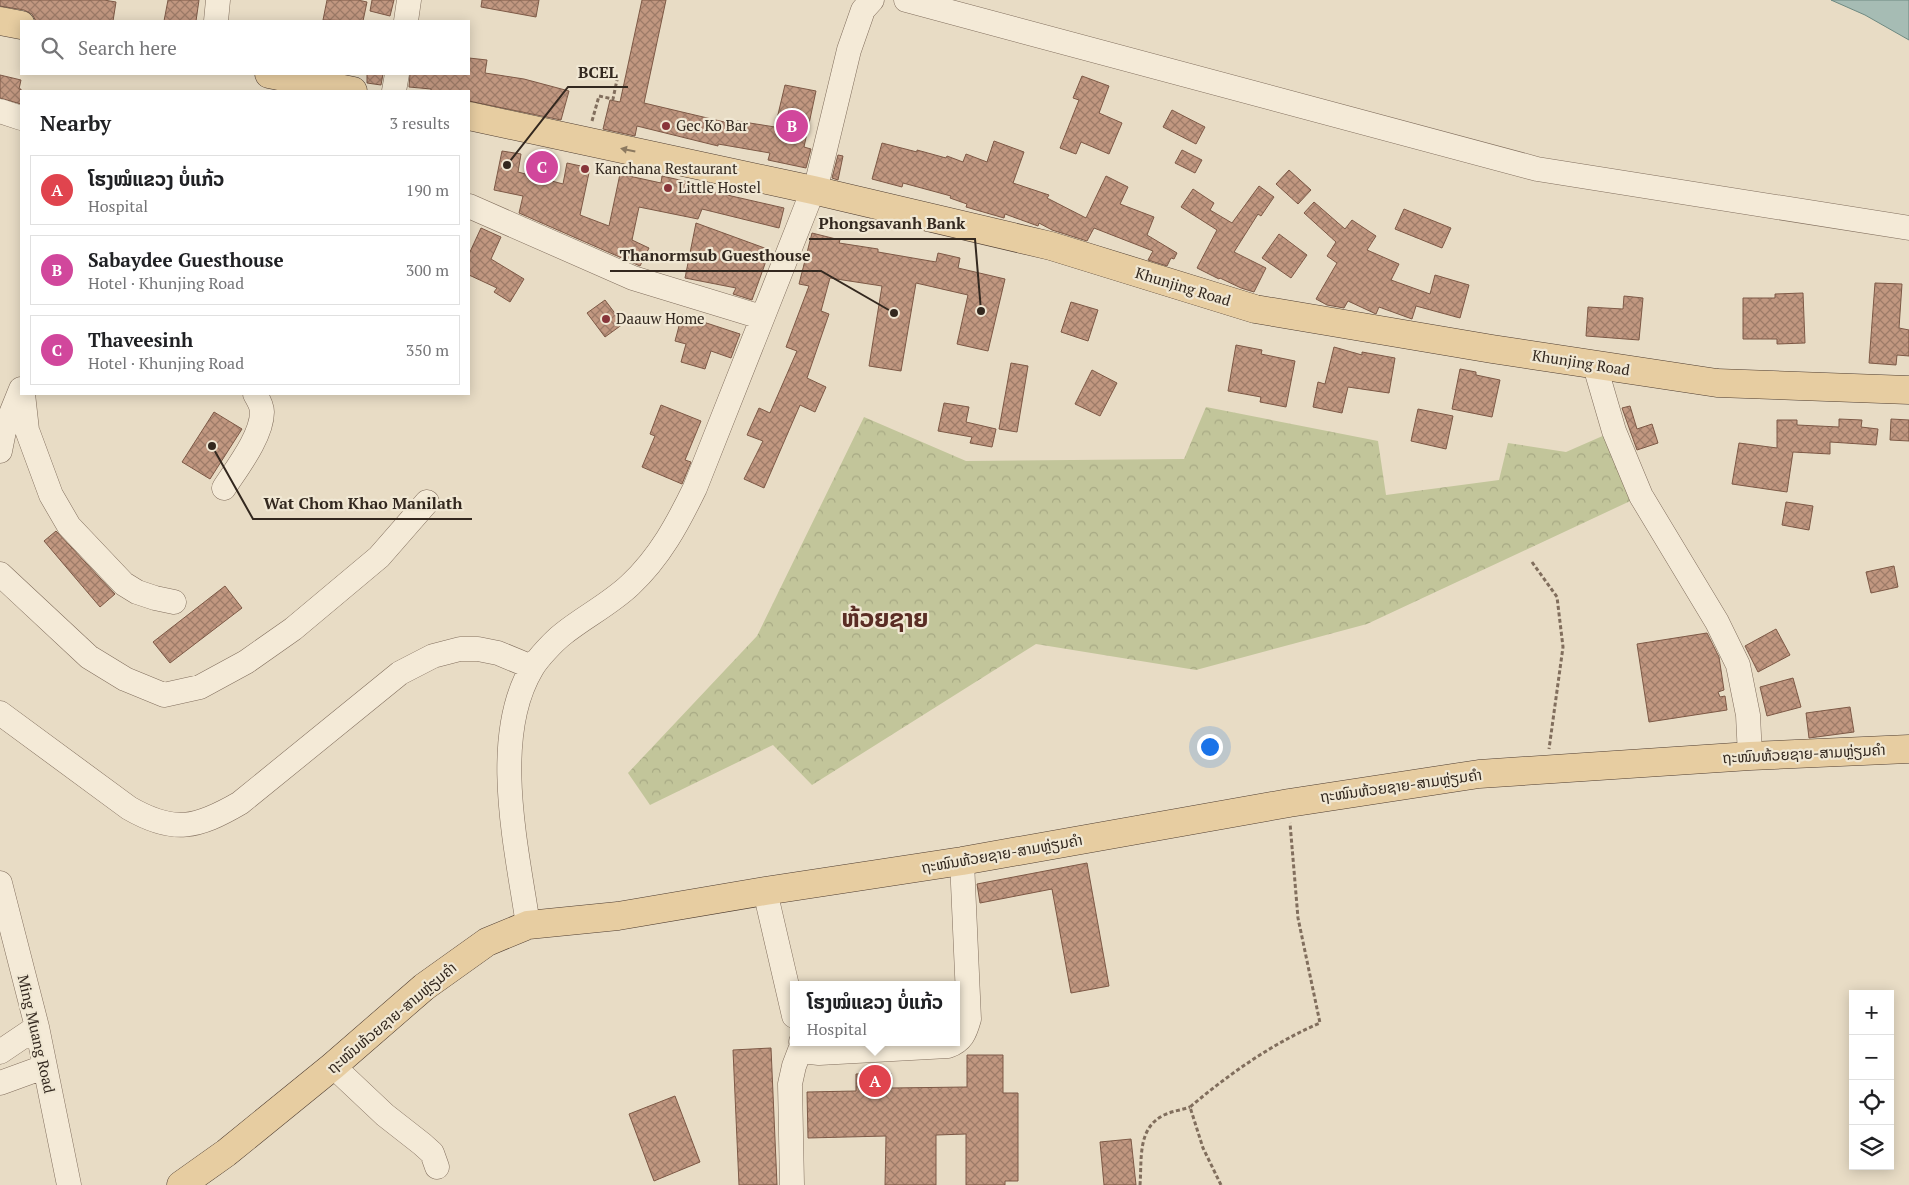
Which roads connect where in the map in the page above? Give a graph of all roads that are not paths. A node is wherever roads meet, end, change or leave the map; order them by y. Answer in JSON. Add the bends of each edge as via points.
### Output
{"nodes":[{"id":1,"x":218,"y":0,"type":"edge"},
{"id":2,"x":410,"y":0,"type":"edge"},
{"id":3,"x":872,"y":0,"type":"edge"},
{"id":4,"x":906,"y":0,"type":"edge"},
{"id":5,"x":216,"y":20,"type":"edge"},
{"id":6,"x":406,"y":20,"type":"edge"},
{"id":7,"x":0,"y":21,"type":"edge"},
{"id":8,"x":20,"y":25,"type":"edge"},
{"id":9,"x":274,"y":75,"type":"edge"},
{"id":10,"x":397,"y":75,"type":"edge"},
{"id":11,"x":348,"y":90,"type":"edge"},
{"id":12,"x":394,"y":90,"type":"edge"},
{"id":13,"x":0,"y":112,"type":"edge"},
{"id":14,"x":470,"y":116,"type":"edge"},
{"id":15,"x":20,"y":118,"type":"edge"},
{"id":16,"x":814,"y":190,"type":"junction"},
{"id":17,"x":470,"y":206,"type":"edge"},
{"id":18,"x":1909,"y":228,"type":"edge"},
{"id":19,"x":761,"y":317,"type":"junction"},
{"id":20,"x":1595,"y":366,"type":"junction"},
{"id":21,"x":1909,"y":390,"type":"edge"},
{"id":22,"x":20,"y":391,"type":"edge"},
{"id":23,"x":23,"y":395,"type":"edge"},
{"id":24,"x":255,"y":395,"type":"edge"},
{"id":25,"x":0,"y":451,"type":"edge"},
{"id":26,"x":224,"y":488,"type":"dead end"},
{"id":27,"x":428,"y":502,"type":"dead end"},
{"id":28,"x":0,"y":574,"type":"edge"},
{"id":29,"x":174,"y":602,"type":"dead end"},
{"id":30,"x":532,"y":667,"type":"junction"},
{"id":31,"x":0,"y":713,"type":"edge"},
{"id":32,"x":1909,"y":749,"type":"edge"},
{"id":33,"x":1750,"y":756,"type":"junction"},
{"id":34,"x":962,"y":861,"type":"junction"},
{"id":35,"x":0,"y":883,"type":"edge"},
{"id":36,"x":765,"y":891,"type":"junction"},
{"id":37,"x":528,"y":925,"type":"junction"},
{"id":38,"x":790,"y":999,"type":"edge"},
{"id":39,"x":37,"y":1027,"type":"junction"},
{"id":40,"x":960,"y":1039,"type":"edge"},
{"id":41,"x":800,"y":1046,"type":"edge"},
{"id":42,"x":803,"y":1046,"type":"edge"},
{"id":43,"x":948,"y":1046,"type":"edge"},
{"id":44,"x":0,"y":1052,"type":"edge"},
{"id":45,"x":333,"y":1066,"type":"junction"},
{"id":46,"x":44,"y":1067,"type":"junction"},
{"id":47,"x":0,"y":1083,"type":"edge"},
{"id":48,"x":438,"y":1167,"type":"dead end"},
{"id":49,"x":69,"y":1185,"type":"edge"},
{"id":50,"x":180,"y":1185,"type":"edge"},
{"id":51,"x":792,"y":1185,"type":"edge"}],
"edges":[{"from":1,"to":5,"type":"street"},
{"from":2,"to":6,"type":"street"},
{"from":3,"to":16,"type":"street","via":[[863,10],[849,50]]},
{"from":4,"to":18,"type":"street","via":[[1537,170]]},
{"from":7,"to":8,"type":"main road"},
{"from":9,"to":11,"type":"main road"},
{"from":10,"to":12,"type":"street"},
{"from":13,"to":15,"type":"street"},
{"from":16,"to":14,"type":"main road","name":"Khunjing Road","one_way":true},
{"from":16,"to":19,"type":"street"},
{"from":16,"to":20,"type":"main road","name":"Khunjing Road","via":[[1051,246],[1254,309]]},
{"from":17,"to":19,"type":"street","via":[[633,278]]},
{"from":19,"to":30,"type":"street","via":[[695,488],[657,556],[630,586],[562,635]]},
{"from":20,"to":21,"type":"main road","name":"Khunjing Road","via":[[1717,384]]},
{"from":20,"to":33,"type":"street","via":[[1614,431],[1641,496],[1717,622],[1738,665],[1748,715]]},
{"from":22,"to":25,"type":"street"},
{"from":23,"to":29,"type":"street","via":[[27,430],[50,495],[69,526],[124,584],[137,592]]},
{"from":24,"to":26,"type":"street","via":[[262,410],[261,423],[256,437]]},
{"from":27,"to":28,"type":"street","via":[[379,557],[285,635],[246,662],[200,687],[164,694],[125,679],[89,657]]},
{"from":30,"to":31,"type":"street","via":[[498,653],[478,649],[460,649],[432,656],[400,673],[240,803],[213,818],[189,824],[162,823],[136,812]]},
{"from":30,"to":37,"type":"street","via":[[520,695],[512,731],[509,791]]},
{"from":32,"to":33,"type":"main road","name":"ຖະໜົນຫ້ວຍຊາຍ-ສາມຫຼ່ຽມຄຳ"},
{"from":33,"to":34,"type":"main road","name":"ຖະໜົນຫ້ວຍຊາຍ-ສາມຫຼ່ຽມຄຳ","via":[[1479,774],[1289,803]]},
{"from":34,"to":36,"type":"main road","name":"ຖະໜົນຫ້ວຍຊາຍ-ສາມຫຼ່ຽມຄຳ"},
{"from":34,"to":40,"type":"street","via":[[969,1019]]},
{"from":35,"to":39,"type":"street","name":"Ming Muang Road"},
{"from":36,"to":37,"type":"main road","name":"ຖະໜົນຫ້ວຍຊາຍ-ສາມຫຼ່ຽມຄຳ","via":[[618,916]]},
{"from":36,"to":38,"type":"street"},
{"from":37,"to":45,"type":"main road","name":"ຖະໜົນຫ້ວຍຊາຍ-ສາມຫຼ່ຽມຄຳ","via":[[487,942],[424,987]]},
{"from":39,"to":44,"type":"street"},
{"from":39,"to":46,"type":"street","name":"Ming Muang Road"},
{"from":41,"to":51,"type":"street","via":[[790,1084]]},
{"from":42,"to":43,"type":"street","via":[[810,1052],[819,1053]]},
{"from":45,"to":48,"type":"street","via":[[385,1115],[422,1144]]},
{"from":45,"to":50,"type":"main road","name":"ຖະໜົນຫ້ວຍຊາຍ-ສາມຫຼ່ຽມຄຳ","via":[[226,1153]]},
{"from":46,"to":47,"type":"street"},
{"from":46,"to":49,"type":"street","name":"Ming Muang Road"}]}
